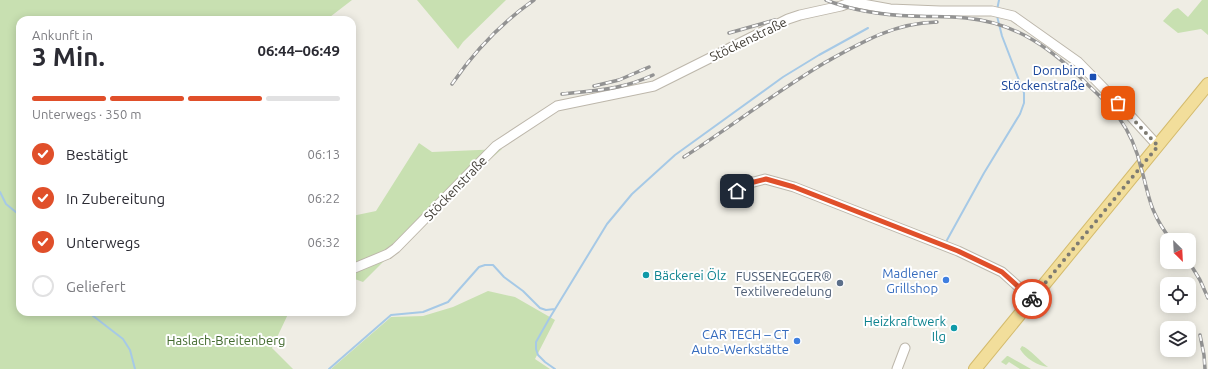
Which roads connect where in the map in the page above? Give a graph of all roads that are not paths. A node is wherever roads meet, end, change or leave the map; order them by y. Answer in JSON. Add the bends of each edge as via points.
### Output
{"nodes":[{"id":1,"x":1208,"y":84,"type":"edge"},
{"id":2,"x":1158,"y":146,"type":"junction"},
{"id":3,"x":737,"y":191,"type":"dead end"},
{"id":4,"x":356,"y":267,"type":"edge"},
{"id":5,"x":1032,"y":299,"type":"junction"},
{"id":6,"x":905,"y":348,"type":"dead end"},
{"id":7,"x":897,"y":369,"type":"edge"},
{"id":8,"x":975,"y":369,"type":"edge"}],
"edges":[{"from":1,"to":2,"type":"main road"},
{"from":2,"to":4,"type":"street","name":"Stöckenstraße","via":[[1078,62],[1013,16],[992,11],[890,9],[852,2],[788,19],[654,86],[557,106],[496,146],[396,248]]},
{"from":2,"to":5,"type":"main road"},
{"from":3,"to":5,"type":"street","via":[[750,183],[766,179],[794,187],[958,251],[1002,272]]},
{"from":5,"to":8,"type":"main road"},
{"from":6,"to":7,"type":"street"}]}
